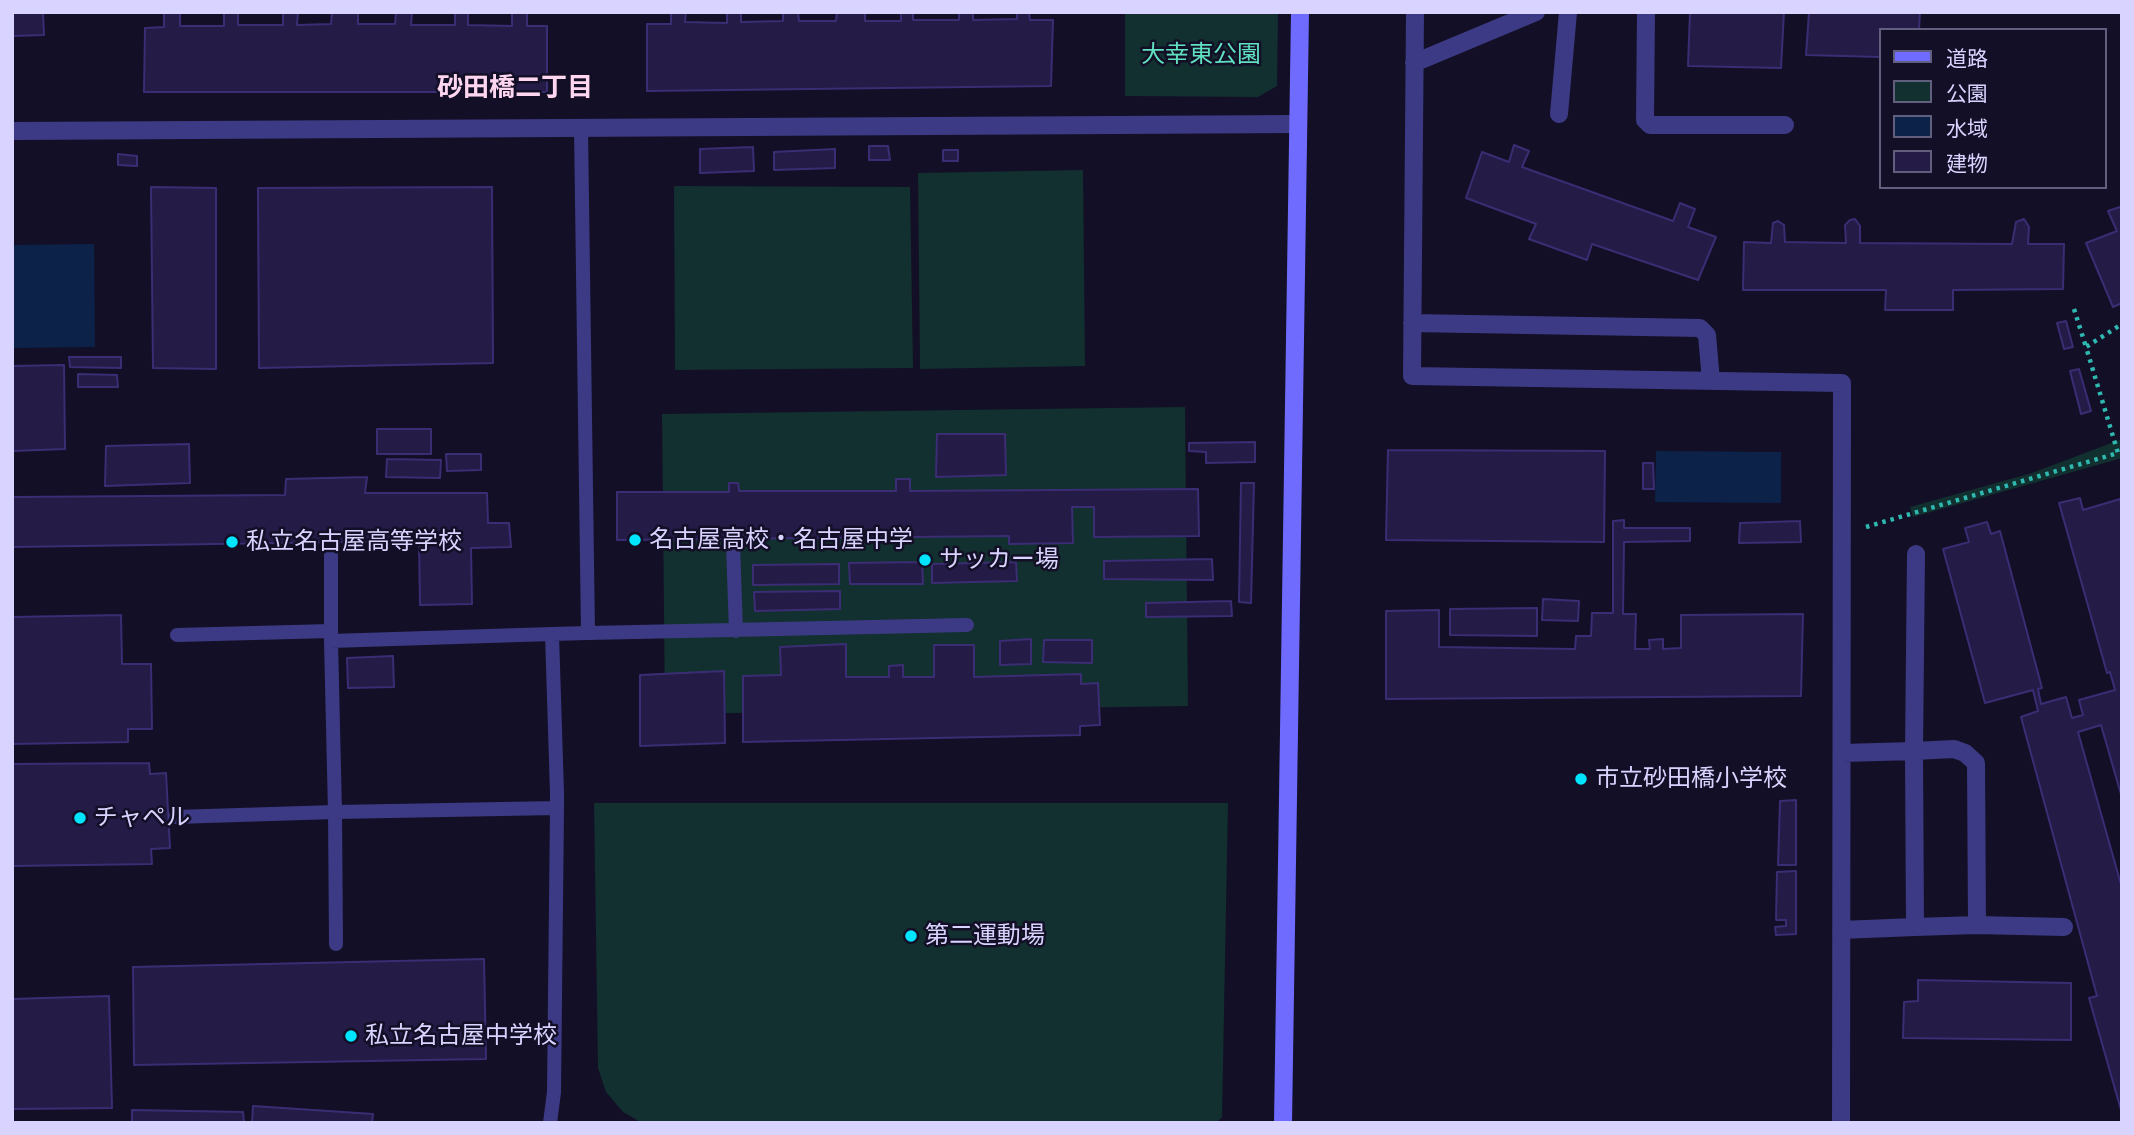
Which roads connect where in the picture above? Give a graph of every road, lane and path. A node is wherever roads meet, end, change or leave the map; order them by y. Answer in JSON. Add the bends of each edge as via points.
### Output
{"nodes":[{"id":1,"x":1300,"y":12,"type":"edge"},
{"id":2,"x":1415,"y":12,"type":"edge"},
{"id":3,"x":1536,"y":12,"type":"edge"},
{"id":4,"x":1567,"y":12,"type":"edge"},
{"id":5,"x":1646,"y":12,"type":"edge"},
{"id":6,"x":1414,"y":63,"type":"junction"},
{"id":7,"x":1559,"y":114,"type":"dead end"},
{"id":8,"x":1298,"y":124,"type":"junction"},
{"id":9,"x":1785,"y":125,"type":"dead end"},
{"id":10,"x":581,"y":128,"type":"junction"},
{"id":11,"x":12,"y":131,"type":"edge"},
{"id":12,"x":2074,"y":309,"type":"dead end"},
{"id":13,"x":1412,"y":323,"type":"junction"},
{"id":14,"x":2122,"y":324,"type":"edge"},
{"id":15,"x":2086,"y":347,"type":"junction"},
{"id":16,"x":1711,"y":381,"type":"junction"},
{"id":17,"x":2120,"y":452,"type":"edge"},
{"id":18,"x":1842,"y":534,"type":"junction"},
{"id":19,"x":733,"y":545,"type":"dead end"},
{"id":20,"x":1916,"y":554,"type":"dead end"},
{"id":21,"x":331,"y":555,"type":"dead end"},
{"id":22,"x":967,"y":625,"type":"dead end"},
{"id":23,"x":736,"y":631,"type":"junction"},
{"id":24,"x":552,"y":634,"type":"junction"},
{"id":25,"x":588,"y":634,"type":"junction"},
{"id":26,"x":177,"y":635,"type":"dead end"},
{"id":27,"x":331,"y":636,"type":"junction"},
{"id":28,"x":1914,"y":751,"type":"junction"},
{"id":29,"x":1842,"y":752,"type":"junction"},
{"id":30,"x":557,"y":808,"type":"junction"},
{"id":31,"x":335,"y":812,"type":"junction"},
{"id":32,"x":175,"y":817,"type":"dead end"},
{"id":33,"x":1977,"y":925,"type":"junction"},
{"id":34,"x":1915,"y":927,"type":"junction"},
{"id":35,"x":2064,"y":927,"type":"dead end"},
{"id":36,"x":1841,"y":930,"type":"junction"},
{"id":37,"x":337,"y":944,"type":"dead end"},
{"id":38,"x":551,"y":1123,"type":"edge"},
{"id":39,"x":1283,"y":1123,"type":"edge"},
{"id":40,"x":1841,"y":1123,"type":"edge"}],
"edges":[{"from":1,"to":8,"type":"street"},
{"from":2,"to":6,"type":"street"},
{"from":3,"to":6,"type":"street"},
{"from":4,"to":7,"type":"street"},
{"from":5,"to":9,"type":"street","via":[[1645,120],[1650,125]]},
{"from":6,"to":13,"type":"street"},
{"from":8,"to":10,"type":"street"},
{"from":8,"to":39,"type":"street"},
{"from":10,"to":11,"type":"street"},
{"from":10,"to":25,"type":"lane"},
{"from":12,"to":15,"type":"path"},
{"from":13,"to":16,"type":"street","via":[[1700,328],[1707,335]]},
{"from":13,"to":16,"type":"street","via":[[1412,376]]},
{"from":14,"to":15,"type":"path"},
{"from":15,"to":17,"type":"path"},
{"from":16,"to":18,"type":"street","via":[[1842,383]]},
{"from":17,"to":18,"type":"path"},
{"from":18,"to":29,"type":"street"},
{"from":19,"to":23,"type":"lane"},
{"from":20,"to":28,"type":"street"},
{"from":21,"to":27,"type":"lane"},
{"from":22,"to":23,"type":"lane"},
{"from":23,"to":25,"type":"lane"},
{"from":24,"to":25,"type":"lane"},
{"from":24,"to":27,"type":"lane"},
{"from":24,"to":30,"type":"lane"},
{"from":26,"to":27,"type":"lane"},
{"from":27,"to":31,"type":"lane"},
{"from":28,"to":29,"type":"street"},
{"from":28,"to":33,"type":"street","via":[[1954,749],[1976,763]]},
{"from":28,"to":34,"type":"street"},
{"from":29,"to":36,"type":"street"},
{"from":30,"to":31,"type":"lane"},
{"from":30,"to":38,"type":"lane"},
{"from":31,"to":32,"type":"lane"},
{"from":31,"to":37,"type":"lane"},
{"from":33,"to":34,"type":"street"},
{"from":33,"to":35,"type":"street"},
{"from":34,"to":36,"type":"street"},
{"from":36,"to":40,"type":"street"}]}
